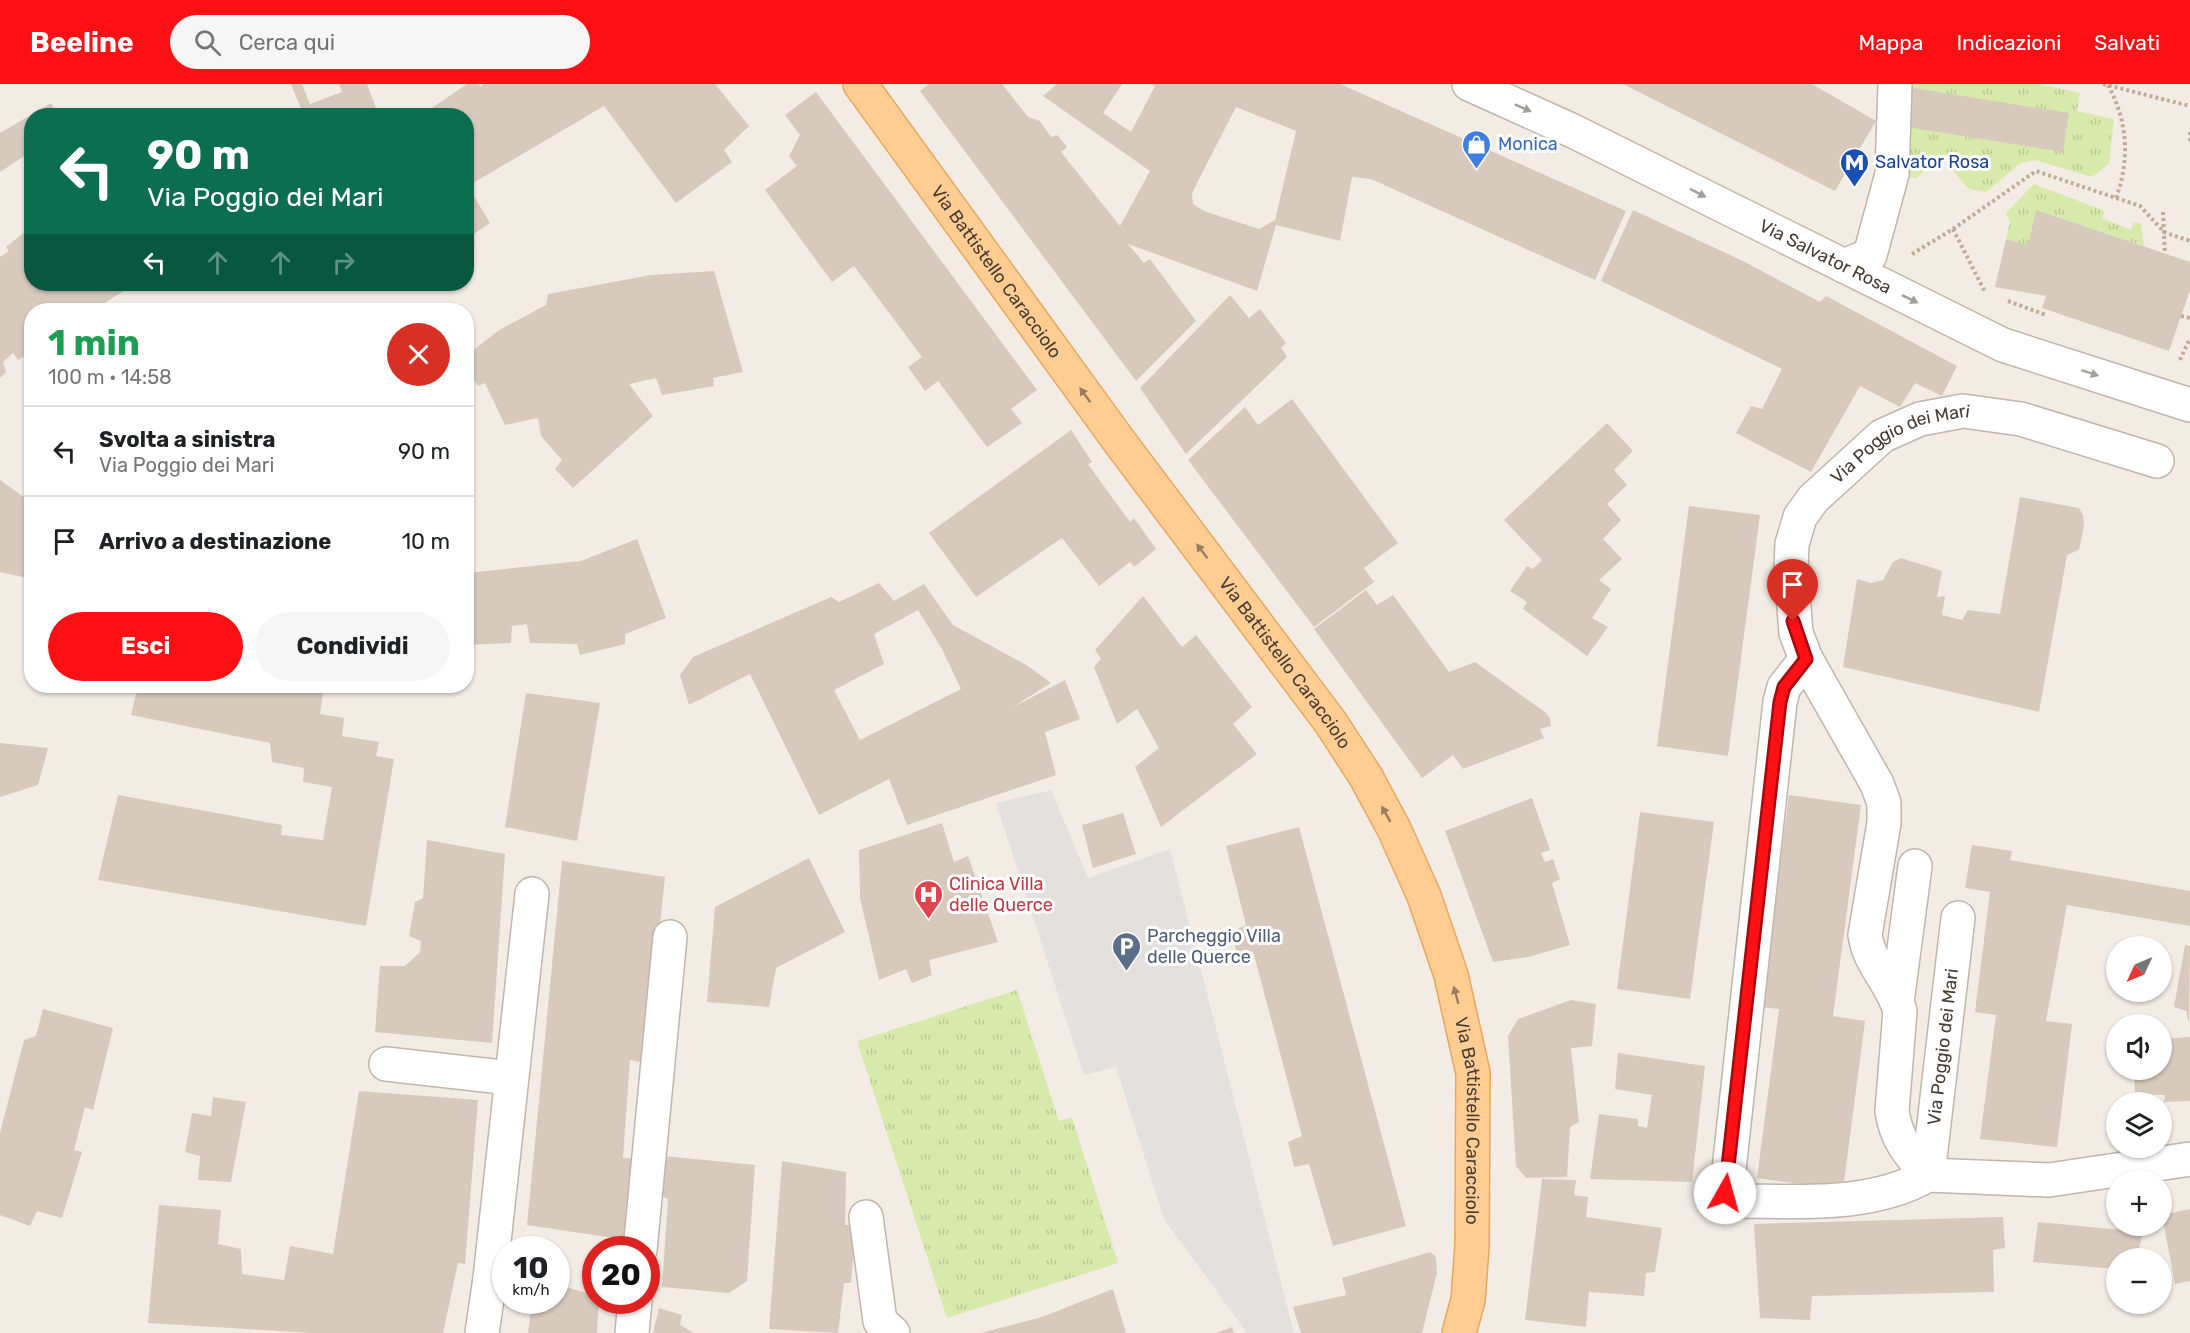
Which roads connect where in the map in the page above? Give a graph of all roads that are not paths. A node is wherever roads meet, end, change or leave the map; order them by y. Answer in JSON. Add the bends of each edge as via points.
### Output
{"nodes":[{"id":1,"x":860,"y":84,"type":"edge"},
{"id":2,"x":1469,"y":84,"type":"edge"},
{"id":3,"x":1895,"y":84,"type":"edge"},
{"id":4,"x":1844,"y":266,"type":"junction"},
{"id":5,"x":2190,"y":405,"type":"edge"},
{"id":6,"x":2157,"y":461,"type":"dead end"},
{"id":7,"x":1806,"y":659,"type":"junction"},
{"id":8,"x":1915,"y":866,"type":"dead end"},
{"id":9,"x":532,"y":894,"type":"dead end"},
{"id":10,"x":1958,"y":918,"type":"dead end"},
{"id":11,"x":670,"y":937,"type":"dead end"},
{"id":12,"x":1897,"y":1002,"type":"junction"},
{"id":13,"x":386,"y":1064,"type":"dead end"},
{"id":14,"x":511,"y":1078,"type":"junction"},
{"id":15,"x":2190,"y":1160,"type":"edge"},
{"id":16,"x":1928,"y":1175,"type":"junction"},
{"id":17,"x":866,"y":1217,"type":"dead end"},
{"id":18,"x":641,"y":1236,"type":"edge"},
{"id":19,"x":634,"y":1314,"type":"edge"},
{"id":20,"x":482,"y":1333,"type":"edge"},
{"id":21,"x":632,"y":1333,"type":"edge"},
{"id":22,"x":893,"y":1333,"type":"edge"},
{"id":23,"x":1459,"y":1333,"type":"edge"}],
"edges":[{"from":23,"to":1,"type":"main road","name":"Via Battistello Caracciolo","one_way":true,"via":[[1468,1300],[1472,1247],[1473,1073],[1450,975],[1424,896],[1394,829],[1330,723]]},
{"from":2,"to":4,"type":"street","name":"Via Salvator Rosa","one_way":true,"via":[[1573,131]]},
{"from":3,"to":4,"type":"street","via":[[1892,174],[1869,255]]},
{"from":4,"to":5,"type":"street","name":"Via Salvator Rosa","one_way":true,"via":[[2003,345]]},
{"from":6,"to":7,"type":"street","name":"Via Poggio dei Mari","via":[[1992,413],[1964,411],[1920,419],[1882,436],[1813,499],[1794,532],[1793,621]]},
{"from":7,"to":12,"type":"street","name":"Via Poggio dei Mari","via":[[1884,803],[1865,935],[1869,953]]},
{"from":7,"to":16,"type":"street","via":[[1784,687],[1780,702],[1725,1193],[1733,1201],[1834,1201],[1913,1183]]},
{"from":8,"to":12,"type":"street","name":"Via Poggio dei Mari"},
{"from":9,"to":14,"type":"street"},
{"from":10,"to":16,"type":"street","name":"Via Poggio dei Mari"},
{"from":11,"to":18,"type":"street"},
{"from":12,"to":16,"type":"street","name":"Via Poggio dei Mari","via":[[1900,1021],[1894,1124],[1899,1140]]},
{"from":13,"to":14,"type":"street"},
{"from":14,"to":20,"type":"street"},
{"from":15,"to":16,"type":"street","via":[[2049,1180]]},
{"from":17,"to":22,"type":"street","via":[[880,1321]]},
{"from":19,"to":21,"type":"street"}]}
